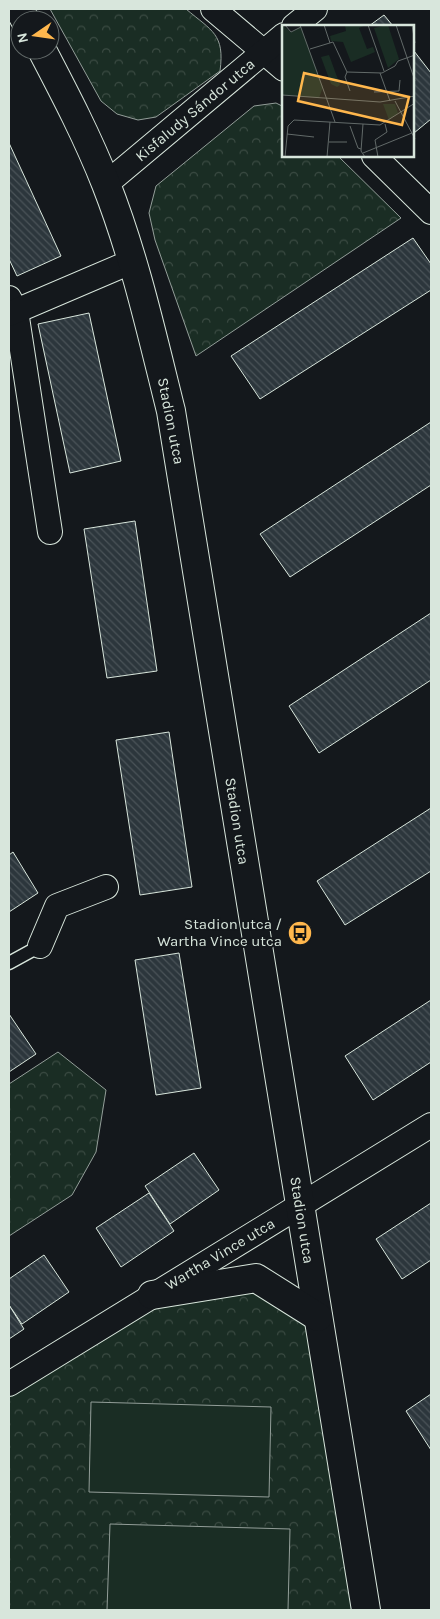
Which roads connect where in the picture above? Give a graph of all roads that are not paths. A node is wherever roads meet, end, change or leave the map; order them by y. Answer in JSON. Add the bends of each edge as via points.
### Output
{"nodes":[{"id":1,"x":213,"y":9,"type":"edge"},
{"id":2,"x":315,"y":9,"type":"edge"},
{"id":3,"x":295,"y":25,"type":"edge"},
{"id":4,"x":282,"y":37,"type":"edge"},
{"id":5,"x":265,"y":51,"type":"junction"},
{"id":6,"x":47,"y":60,"type":"edge"},
{"id":7,"x":282,"y":67,"type":"edge"},
{"id":8,"x":376,"y":158,"type":"edge"},
{"id":9,"x":106,"y":184,"type":"junction"},
{"id":10,"x":431,"y":212,"type":"edge"},
{"id":11,"x":133,"y":261,"type":"junction"},
{"id":12,"x":11,"y":308,"type":"edge"},
{"id":13,"x":50,"y":532,"type":"dead end"},
{"id":14,"x":106,"y":887,"type":"dead end"},
{"id":15,"x":40,"y":946,"type":"joint"},
{"id":16,"x":9,"y":963,"type":"edge"},
{"id":17,"x":431,"y":1125,"type":"edge"},
{"id":18,"x":300,"y":1207,"type":"junction"},
{"id":19,"x":152,"y":1295,"type":"junction"},
{"id":20,"x":318,"y":1317,"type":"junction"},
{"id":21,"x":9,"y":1384,"type":"edge"},
{"id":22,"x":366,"y":1610,"type":"edge"}],
"edges":[{"from":1,"to":5,"type":"street"},
{"from":2,"to":3,"type":"street"},
{"from":4,"to":5,"type":"street","name":"Kisfaludy Sándor utca"},
{"from":5,"to":7,"type":"street"},
{"from":5,"to":9,"type":"street","name":"Kisfaludy Sándor utca"},
{"from":6,"to":9,"type":"street","name":"Stadion utca","via":[[79,120]]},
{"from":8,"to":10,"type":"street"},
{"from":9,"to":11,"type":"street","name":"Stadion utca"},
{"from":11,"to":12,"type":"street"},
{"from":11,"to":18,"type":"street","name":"Stadion utca","via":[[171,411]]},
{"from":12,"to":13,"type":"street"},
{"from":14,"to":15,"type":"street","via":[[57,906]]},
{"from":15,"to":16,"type":"lane"},
{"from":17,"to":18,"type":"street","name":"Wartha Vince utca"},
{"from":18,"to":19,"type":"street","name":"Wartha Vince utca"},
{"from":18,"to":20,"type":"street","name":"Stadion utca"},
{"from":19,"to":20,"type":"street","via":[[256,1278]]},
{"from":19,"to":21,"type":"street","name":"Wartha Vince utca"},
{"from":20,"to":22,"type":"street","name":"Stadion utca"}]}
